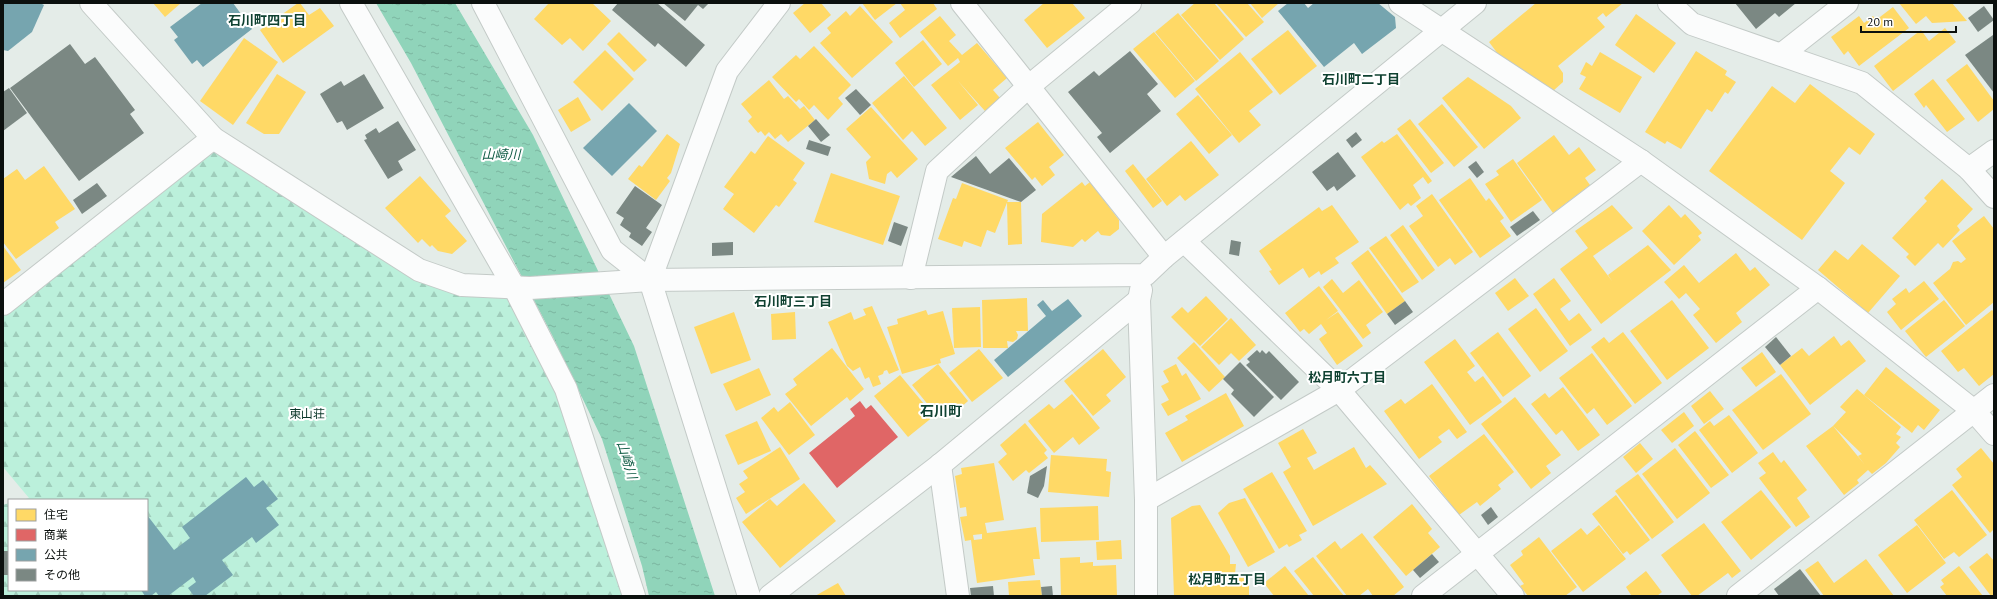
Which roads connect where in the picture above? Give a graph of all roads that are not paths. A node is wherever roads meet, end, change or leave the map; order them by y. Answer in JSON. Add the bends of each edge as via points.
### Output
{"nodes":[{"id":1,"x":91,"y":3,"type":"edge"},
{"id":2,"x":351,"y":3,"type":"edge"},
{"id":3,"x":483,"y":3,"type":"edge"},
{"id":4,"x":779,"y":3,"type":"edge"},
{"id":5,"x":962,"y":3,"type":"edge"},
{"id":6,"x":1130,"y":3,"type":"edge"},
{"id":7,"x":1400,"y":3,"type":"edge"},
{"id":8,"x":1475,"y":3,"type":"edge"},
{"id":9,"x":1669,"y":3,"type":"edge"},
{"id":10,"x":1847,"y":3,"type":"edge"},
{"id":11,"x":1442,"y":32,"type":"junction"},
{"id":12,"x":1782,"y":54,"type":"junction"},
{"id":13,"x":1028,"y":87,"type":"junction"},
{"id":14,"x":213,"y":138,"type":"junction"},
{"id":15,"x":1994,"y":151,"type":"edge"},
{"id":16,"x":1642,"y":161,"type":"junction"},
{"id":17,"x":1969,"y":169,"type":"junction"},
{"id":18,"x":1994,"y":197,"type":"edge"},
{"id":19,"x":1184,"y":241,"type":"junction"},
{"id":20,"x":1164,"y":257,"type":"junction"},
{"id":21,"x":1145,"y":275,"type":"junction"},
{"id":22,"x":911,"y":278,"type":"junction"},
{"id":23,"x":650,"y":280,"type":"junction"},
{"id":24,"x":522,"y":287,"type":"junction"},
{"id":25,"x":1818,"y":288,"type":"junction"},
{"id":26,"x":1139,"y":300,"type":"junction"},
{"id":27,"x":3,"y":304,"type":"edge"},
{"id":28,"x":1339,"y":390,"type":"junction"},
{"id":29,"x":1994,"y":395,"type":"edge"},
{"id":30,"x":1974,"y":411,"type":"junction"},
{"id":31,"x":1994,"y":434,"type":"edge"},
{"id":32,"x":940,"y":465,"type":"junction"},
{"id":33,"x":1146,"y":500,"type":"junction"},
{"id":34,"x":1478,"y":553,"type":"junction"},
{"id":35,"x":634,"y":596,"type":"edge"},
{"id":36,"x":749,"y":596,"type":"edge"},
{"id":37,"x":770,"y":596,"type":"edge"},
{"id":38,"x":958,"y":596,"type":"edge"},
{"id":39,"x":1146,"y":596,"type":"edge"},
{"id":40,"x":1423,"y":596,"type":"edge"},
{"id":41,"x":1512,"y":596,"type":"edge"},
{"id":42,"x":1738,"y":596,"type":"edge"}],
"edges":[{"from":1,"to":14,"type":"street"},
{"from":2,"to":24,"type":"street"},
{"from":3,"to":23,"type":"street","via":[[612,250]]},
{"from":4,"to":23,"type":"street","via":[[727,71]]},
{"from":5,"to":13,"type":"street"},
{"from":6,"to":13,"type":"street"},
{"from":7,"to":11,"type":"street"},
{"from":8,"to":11,"type":"street"},
{"from":9,"to":12,"type":"street","via":[[1692,24]]},
{"from":10,"to":12,"type":"street"},
{"from":11,"to":16,"type":"street"},
{"from":11,"to":19,"type":"street"},
{"from":12,"to":17,"type":"street","via":[[1862,82]]},
{"from":13,"to":20,"type":"street"},
{"from":13,"to":22,"type":"street","via":[[937,171]]},
{"from":14,"to":24,"type":"street","via":[[420,270],[462,285]]},
{"from":14,"to":27,"type":"street"},
{"from":15,"to":17,"type":"street"},
{"from":16,"to":25,"type":"street"},
{"from":16,"to":28,"type":"street"},
{"from":17,"to":18,"type":"street"},
{"from":19,"to":20,"type":"street"},
{"from":19,"to":28,"type":"street"},
{"from":20,"to":21,"type":"street"},
{"from":21,"to":22,"type":"street"},
{"from":21,"to":26,"type":"street"},
{"from":22,"to":23,"type":"street"},
{"from":23,"to":24,"type":"street"},
{"from":23,"to":36,"type":"street"},
{"from":24,"to":35,"type":"street","via":[[566,389]]},
{"from":25,"to":30,"type":"street"},
{"from":25,"to":34,"type":"street"},
{"from":26,"to":32,"type":"street"},
{"from":26,"to":33,"type":"street"},
{"from":28,"to":33,"type":"street"},
{"from":28,"to":34,"type":"street"},
{"from":29,"to":30,"type":"street"},
{"from":30,"to":31,"type":"street"},
{"from":30,"to":42,"type":"street"},
{"from":32,"to":37,"type":"street"},
{"from":32,"to":38,"type":"street"},
{"from":33,"to":39,"type":"street"},
{"from":34,"to":40,"type":"street"},
{"from":34,"to":41,"type":"street"}]}
